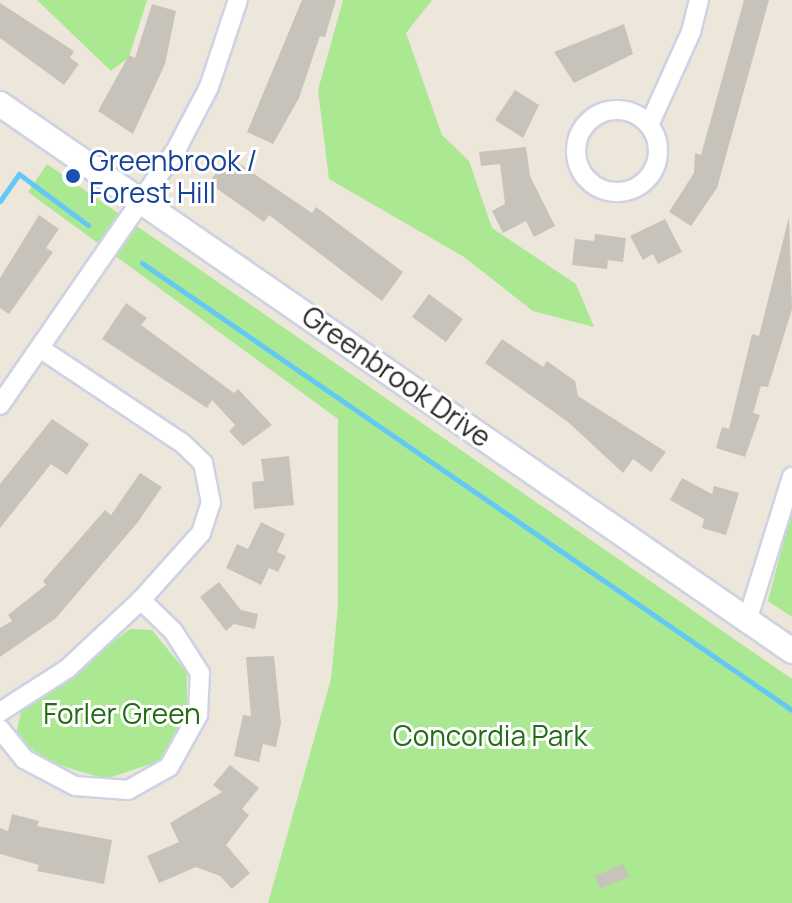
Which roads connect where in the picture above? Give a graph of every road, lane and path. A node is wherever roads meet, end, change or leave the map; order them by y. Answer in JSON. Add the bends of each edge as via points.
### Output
{"nodes":[{"id":1,"x":238,"y":0,"type":"edge"},
{"id":2,"x":699,"y":0,"type":"edge"},
{"id":3,"x":0,"y":104,"type":"edge"},
{"id":4,"x":649,"y":125,"type":"junction"},
{"id":5,"x":142,"y":201,"type":"junction"},
{"id":6,"x":41,"y":349,"type":"junction"},
{"id":7,"x":0,"y":405,"type":"edge"},
{"id":8,"x":792,"y":477,"type":"edge"},
{"id":9,"x":141,"y":600,"type":"junction"},
{"id":10,"x":748,"y":618,"type":"junction"},
{"id":11,"x":792,"y":651,"type":"edge"},
{"id":12,"x":0,"y":712,"type":"edge"},
{"id":13,"x":0,"y":729,"type":"edge"}],
"edges":[{"from":1,"to":5,"type":"street","via":[[209,87]]},
{"from":2,"to":4,"type":"street","via":[[691,32]]},
{"from":3,"to":5,"type":"street","name":"Greenbrook Drive"},
{"from":4,"to":4,"type":"street","via":[[617,110],[591,118],[576,153],[585,178],[614,192],[642,184],[657,160]]},
{"from":5,"to":6,"type":"street"},
{"from":5,"to":10,"type":"street","name":"Greenbrook Drive"},
{"from":6,"to":7,"type":"street"},
{"from":6,"to":9,"type":"street","via":[[182,443],[203,463],[211,482],[201,533]]},
{"from":8,"to":10,"type":"street"},
{"from":9,"to":12,"type":"street","via":[[67,669]]},
{"from":9,"to":13,"type":"street","via":[[173,631],[200,673],[198,715],[169,767],[128,790],[75,786],[24,759]]},
{"from":10,"to":11,"type":"street","name":"Greenbrook Drive"}]}
